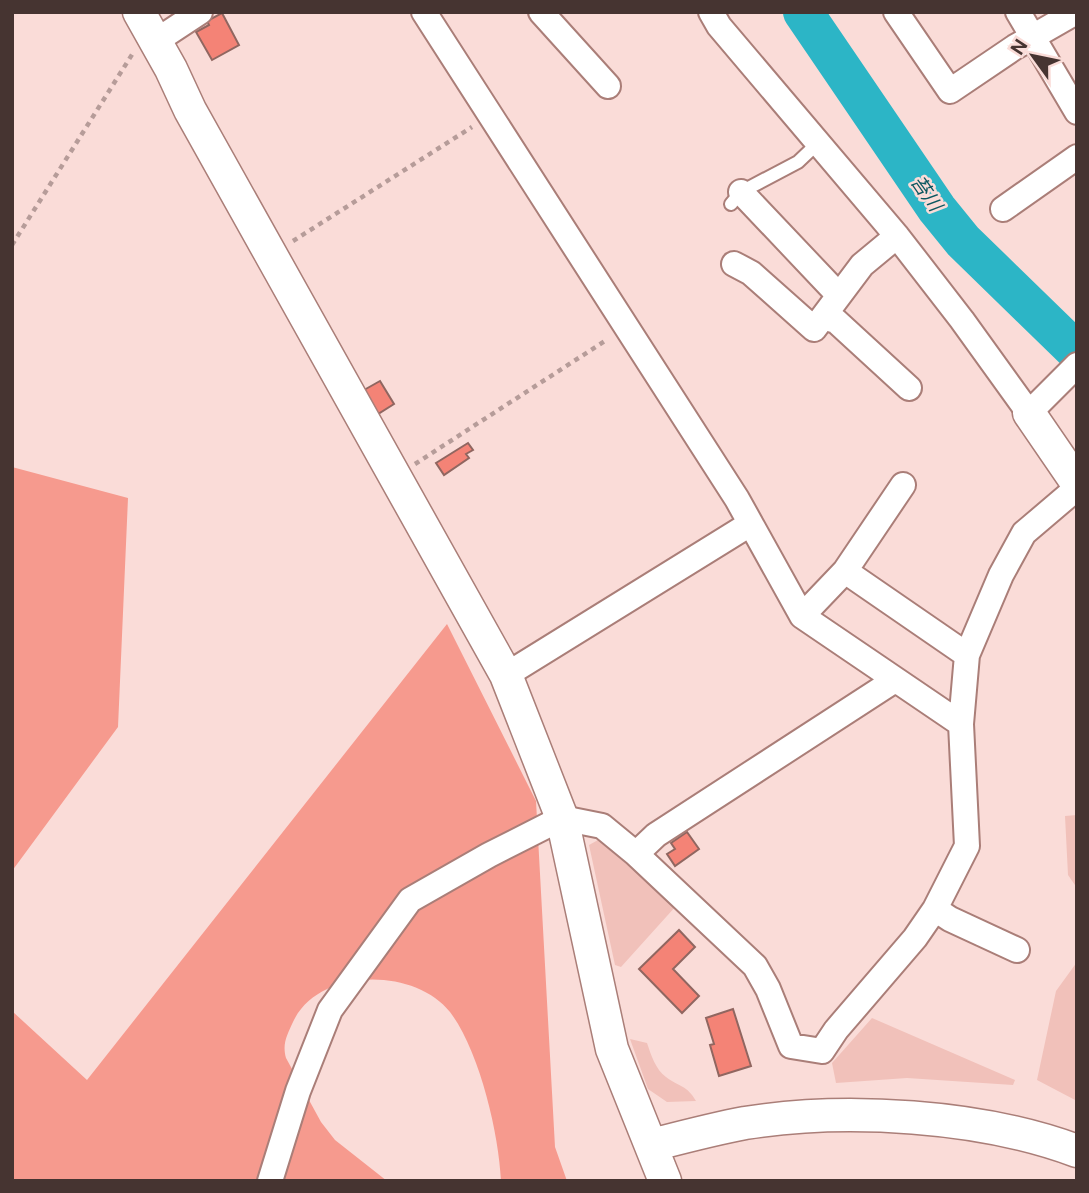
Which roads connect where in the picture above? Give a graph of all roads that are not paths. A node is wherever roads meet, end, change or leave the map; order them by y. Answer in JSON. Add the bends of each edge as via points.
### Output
{"nodes":[{"id":1,"x":200,"y":12,"type":"edge"},
{"id":2,"x":424,"y":12,"type":"edge"},
{"id":3,"x":541,"y":12,"type":"edge"},
{"id":4,"x":711,"y":12,"type":"edge"},
{"id":5,"x":896,"y":12,"type":"edge"},
{"id":6,"x":1018,"y":12,"type":"edge"},
{"id":7,"x":1076,"y":12,"type":"edge"},
{"id":8,"x":148,"y":27,"type":"edge"},
{"id":9,"x":1032,"y":37,"type":"junction"},
{"id":10,"x":608,"y":86,"type":"dead end"},
{"id":11,"x":1077,"y":112,"type":"edge"},
{"id":12,"x":818,"y":143,"type":"junction"},
{"id":13,"x":1077,"y":157,"type":"edge"},
{"id":14,"x":736,"y":198,"type":"joint"},
{"id":15,"x":1003,"y":209,"type":"dead end"},
{"id":16,"x":897,"y":236,"type":"junction"},
{"id":17,"x":734,"y":264,"type":"dead end"},
{"id":18,"x":840,"y":293,"type":"junction"},
{"id":19,"x":822,"y":317,"type":"junction"},
{"id":20,"x":1074,"y":368,"type":"edge"},
{"id":21,"x":909,"y":388,"type":"dead end"},
{"id":22,"x":1029,"y":414,"type":"junction"},
{"id":23,"x":903,"y":485,"type":"dead end"},
{"id":24,"x":1077,"y":486,"type":"edge"},
{"id":25,"x":750,"y":524,"type":"junction"},
{"id":26,"x":845,"y":571,"type":"junction"},
{"id":27,"x":802,"y":616,"type":"junction"},
{"id":28,"x":967,"y":655,"type":"junction"},
{"id":29,"x":506,"y":675,"type":"junction"},
{"id":30,"x":895,"y":680,"type":"junction"},
{"id":31,"x":961,"y":724,"type":"junction"},
{"id":32,"x":562,"y":818,"type":"junction"},
{"id":33,"x":636,"y":854,"type":"junction"},
{"id":34,"x":934,"y":909,"type":"junction"},
{"id":35,"x":1017,"y":950,"type":"dead end"},
{"id":36,"x":652,"y":1145,"type":"junction"},
{"id":37,"x":1077,"y":1151,"type":"edge"},
{"id":38,"x":270,"y":1181,"type":"edge"},
{"id":39,"x":665,"y":1181,"type":"edge"}],
"edges":[{"from":1,"to":8,"type":"street"},
{"from":2,"to":25,"type":"street"},
{"from":3,"to":10,"type":"street"},
{"from":4,"to":12,"type":"street"},
{"from":5,"to":9,"type":"street","via":[[950,91]]},
{"from":6,"to":9,"type":"street"},
{"from":7,"to":9,"type":"street"},
{"from":8,"to":29,"type":"street"},
{"from":9,"to":11,"type":"street"},
{"from":12,"to":14,"type":"lane","via":[[798,162]]},
{"from":12,"to":16,"type":"street"},
{"from":13,"to":15,"type":"street"},
{"from":14,"to":18,"type":"street"},
{"from":16,"to":18,"type":"street","via":[[862,265]]},
{"from":16,"to":22,"type":"street"},
{"from":17,"to":19,"type":"street","via":[[751,273],[814,329]]},
{"from":18,"to":19,"type":"street"},
{"from":19,"to":21,"type":"street","via":[[836,321]]},
{"from":20,"to":22,"type":"street"},
{"from":22,"to":24,"type":"street"},
{"from":23,"to":26,"type":"street"},
{"from":24,"to":28,"type":"street","via":[[1024,533]]},
{"from":25,"to":27,"type":"street"},
{"from":25,"to":29,"type":"street"},
{"from":26,"to":27,"type":"street"},
{"from":26,"to":28,"type":"street"},
{"from":27,"to":30,"type":"street"},
{"from":28,"to":31,"type":"street"},
{"from":29,"to":32,"type":"street"},
{"from":30,"to":31,"type":"street"},
{"from":30,"to":33,"type":"street","via":[[656,835]]},
{"from":31,"to":34,"type":"street","via":[[967,846]]},
{"from":32,"to":33,"type":"street","via":[[602,826]]},
{"from":32,"to":36,"type":"street","via":[[612,1049]]},
{"from":32,"to":38,"type":"street","via":[[410,900],[330,1010]]},
{"from":33,"to":34,"type":"street","via":[[755,966],[791,1046],[821,1051]]},
{"from":34,"to":35,"type":"street"},
{"from":36,"to":37,"type":"street","via":[[747,1123],[799,1117],[888,1117],[997,1129]]},
{"from":36,"to":39,"type":"street"}]}
